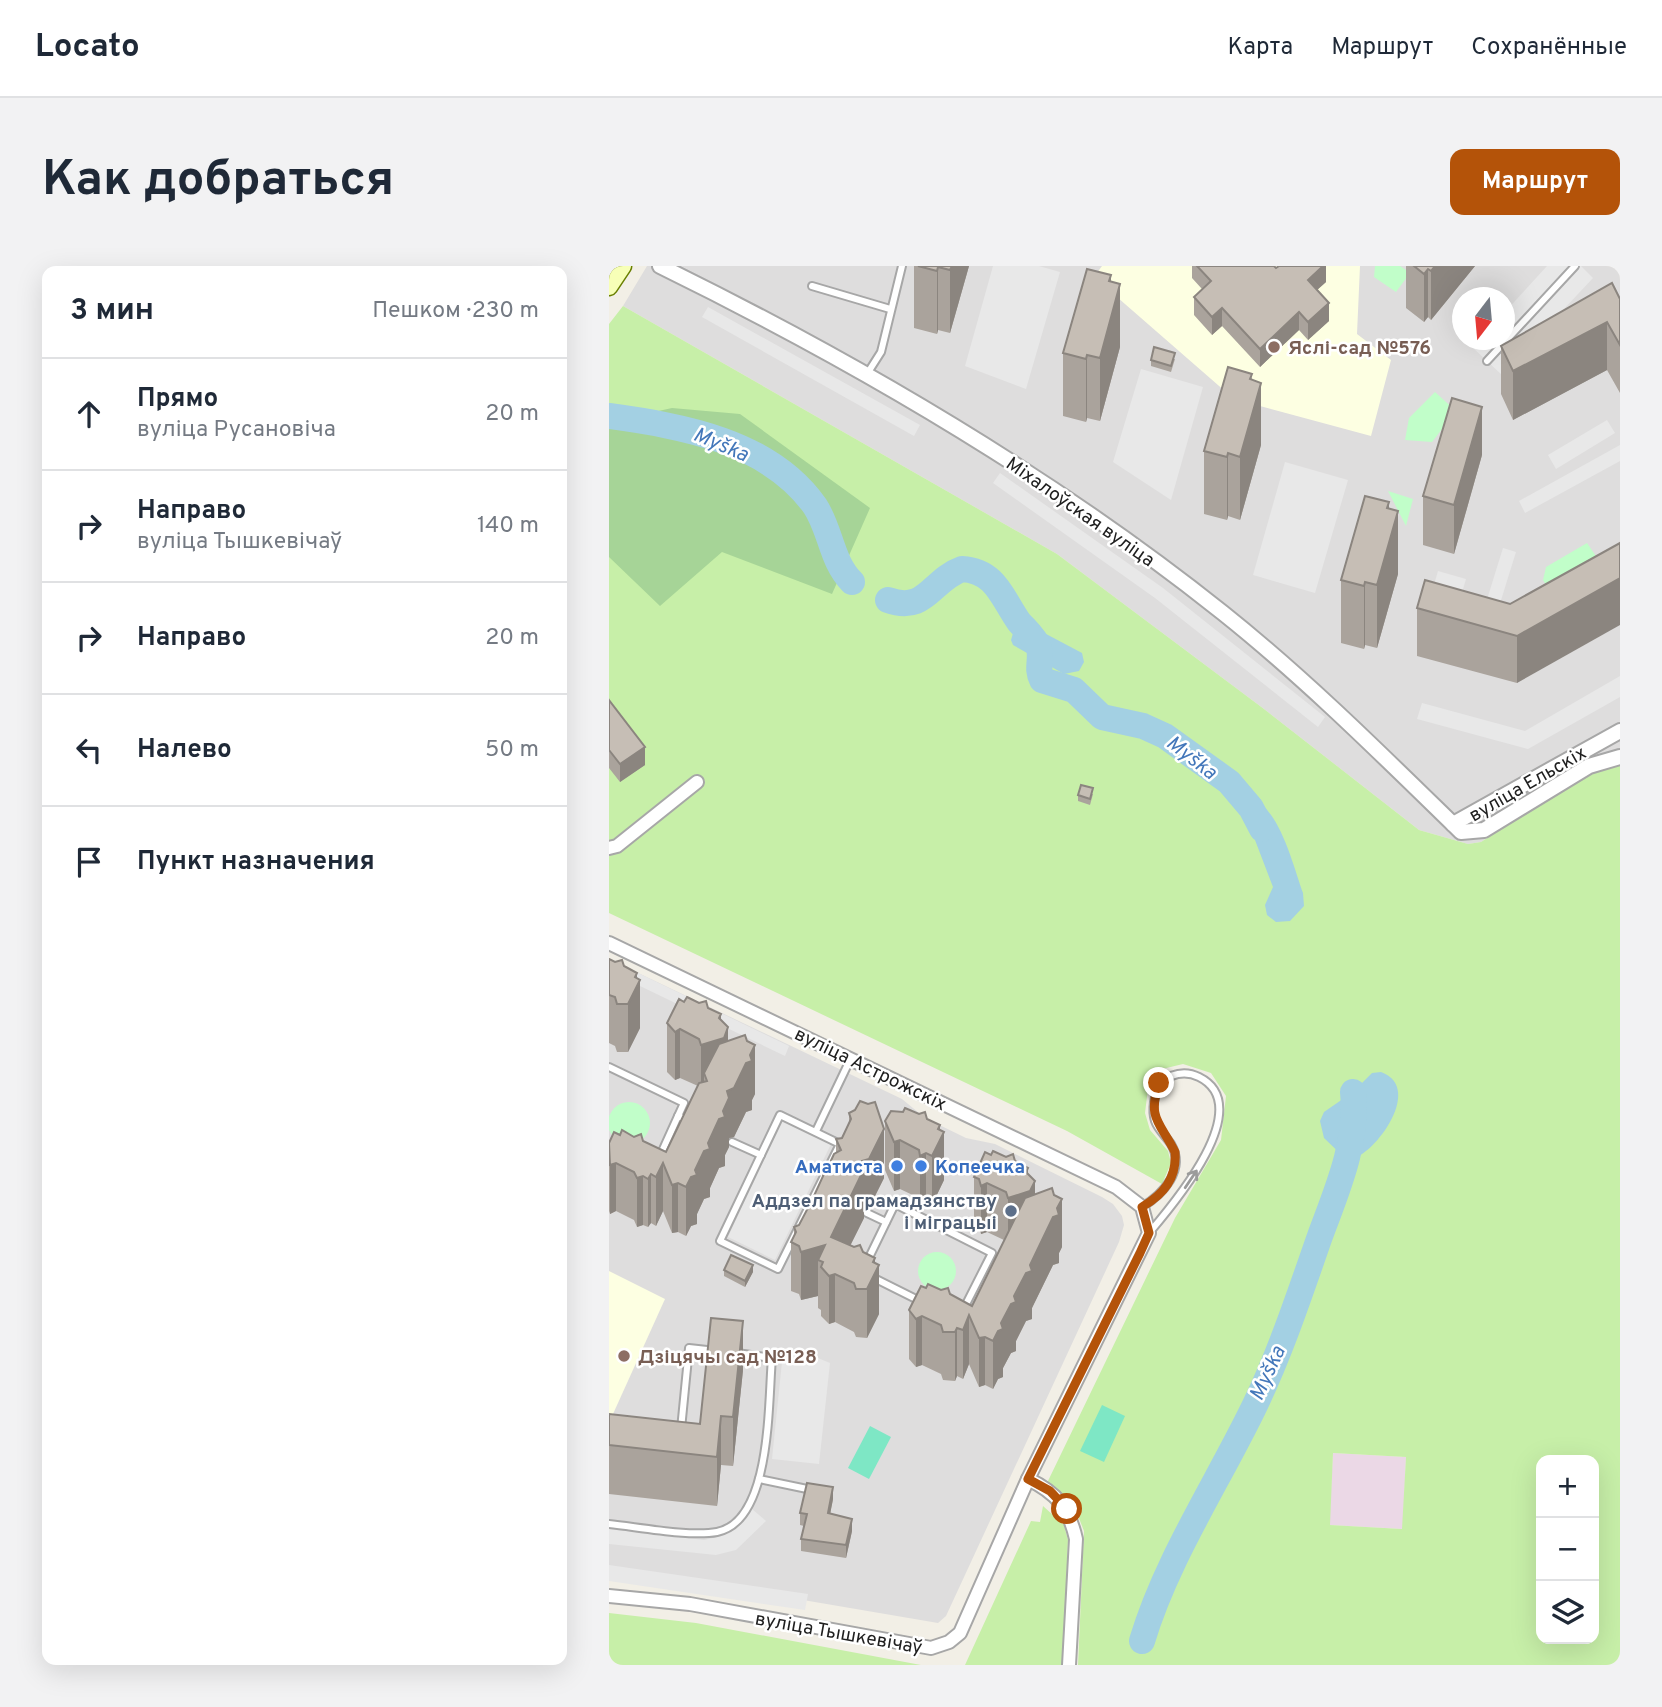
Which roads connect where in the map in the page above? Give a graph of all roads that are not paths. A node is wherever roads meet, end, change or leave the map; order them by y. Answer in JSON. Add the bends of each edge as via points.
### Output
{"nodes":[{"id":1,"x":623,"y":266,"type":"edge"},
{"id":2,"x":660,"y":266,"type":"edge"},
{"id":3,"x":902,"y":266,"type":"edge"},
{"id":4,"x":1575,"y":266,"type":"edge"},
{"id":5,"x":812,"y":286,"type":"dead end"},
{"id":6,"x":609,"y":287,"type":"edge"},
{"id":7,"x":890,"y":309,"type":"junction"},
{"id":8,"x":1487,"y":360,"type":"dead end"},
{"id":9,"x":867,"y":374,"type":"junction"},
{"id":10,"x":1620,"y":731,"type":"edge"},
{"id":11,"x":1620,"y":757,"type":"edge"},
{"id":12,"x":697,"y":782,"type":"dead end"},
{"id":13,"x":1453,"y":824,"type":"junction"},
{"id":14,"x":609,"y":848,"type":"edge"},
{"id":15,"x":609,"y":943,"type":"edge"},
{"id":16,"x":851,"y":1058,"type":"junction"},
{"id":17,"x":609,"y":1067,"type":"edge"},
{"id":18,"x":678,"y":1116,"type":"junction"},
{"id":19,"x":692,"y":1123,"type":"edge"},
{"id":20,"x":816,"y":1131,"type":"junction"},
{"id":21,"x":732,"y":1142,"type":"dead end"},
{"id":22,"x":761,"y":1155,"type":"junction"},
{"id":23,"x":653,"y":1171,"type":"edge"},
{"id":24,"x":819,"y":1188,"type":"junction"},
{"id":25,"x":828,"y":1193,"type":"edge"},
{"id":26,"x":1142,"y":1207,"type":"junction"},
{"id":27,"x":867,"y":1213,"type":"dead end"},
{"id":28,"x":886,"y":1222,"type":"junction"},
{"id":29,"x":1149,"y":1233,"type":"junction"},
{"id":30,"x":680,"y":1435,"type":"edge"},
{"id":31,"x":759,"y":1479,"type":"junction"},
{"id":32,"x":1028,"y":1479,"type":"junction"},
{"id":33,"x":812,"y":1489,"type":"edge"},
{"id":34,"x":609,"y":1524,"type":"edge"},
{"id":35,"x":609,"y":1596,"type":"edge"},
{"id":36,"x":1069,"y":1665,"type":"edge"}],
"edges":[{"from":1,"to":6,"type":"main road"},
{"from":2,"to":9,"type":"street","name":"Міхалоўская вуліца"},
{"from":3,"to":7,"type":"lane"},
{"from":4,"to":8,"type":"lane"},
{"from":5,"to":7,"type":"lane"},
{"from":7,"to":9,"type":"lane","via":[[881,352]]},
{"from":9,"to":13,"type":"street","name":"Міхалоўская вуліца","via":[[1004,457],[1224,613]]},
{"from":10,"to":13,"type":"street","name":"вуліца Ельскіх"},
{"from":11,"to":13,"type":"street","name":"вуліца Ельскіх","via":[[1589,766],[1484,830],[1461,832]]},
{"from":12,"to":14,"type":"street"},
{"from":15,"to":16,"type":"street","name":"вуліца Астрожскіх"},
{"from":16,"to":20,"type":"lane"},
{"from":16,"to":26,"type":"street","name":"вуліца Астрожскіх","via":[[1117,1187]]},
{"from":17,"to":18,"type":"lane","via":[[684,1102]]},
{"from":18,"to":19,"type":"lane"},
{"from":18,"to":23,"type":"lane"},
{"from":20,"to":22,"type":"lane","via":[[780,1115]]},
{"from":20,"to":24,"type":"lane","via":[[840,1144]]},
{"from":21,"to":22,"type":"lane"},
{"from":22,"to":24,"type":"lane","via":[[720,1241],[778,1269]]},
{"from":24,"to":25,"type":"lane"},
{"from":26,"to":29,"type":"street"},
{"from":29,"to":26,"type":"lane","one_way":true,"via":[[1178,1199],[1213,1138],[1219,1104],[1206,1081],[1196,1075],[1179,1073],[1159,1083],[1155,1122],[1175,1152],[1176,1163],[1164,1190]]},
{"from":27,"to":28,"type":"lane"},
{"from":28,"to":28,"type":"lane","via":[[895,1204],[992,1253],[958,1320],[862,1272]]},
{"from":29,"to":32,"type":"street","name":"вуліца Тышкевічаў"},
{"from":30,"to":31,"type":"lane","via":[[689,1348],[772,1357]]},
{"from":31,"to":33,"type":"lane"},
{"from":31,"to":34,"type":"lane","via":[[748,1509],[724,1530],[708,1533]]},
{"from":32,"to":35,"type":"street","name":"вуліца Тышкевічаў","via":[[960,1633],[931,1648],[690,1604]]},
{"from":32,"to":36,"type":"street","via":[[1059,1499],[1073,1524]]}]}
